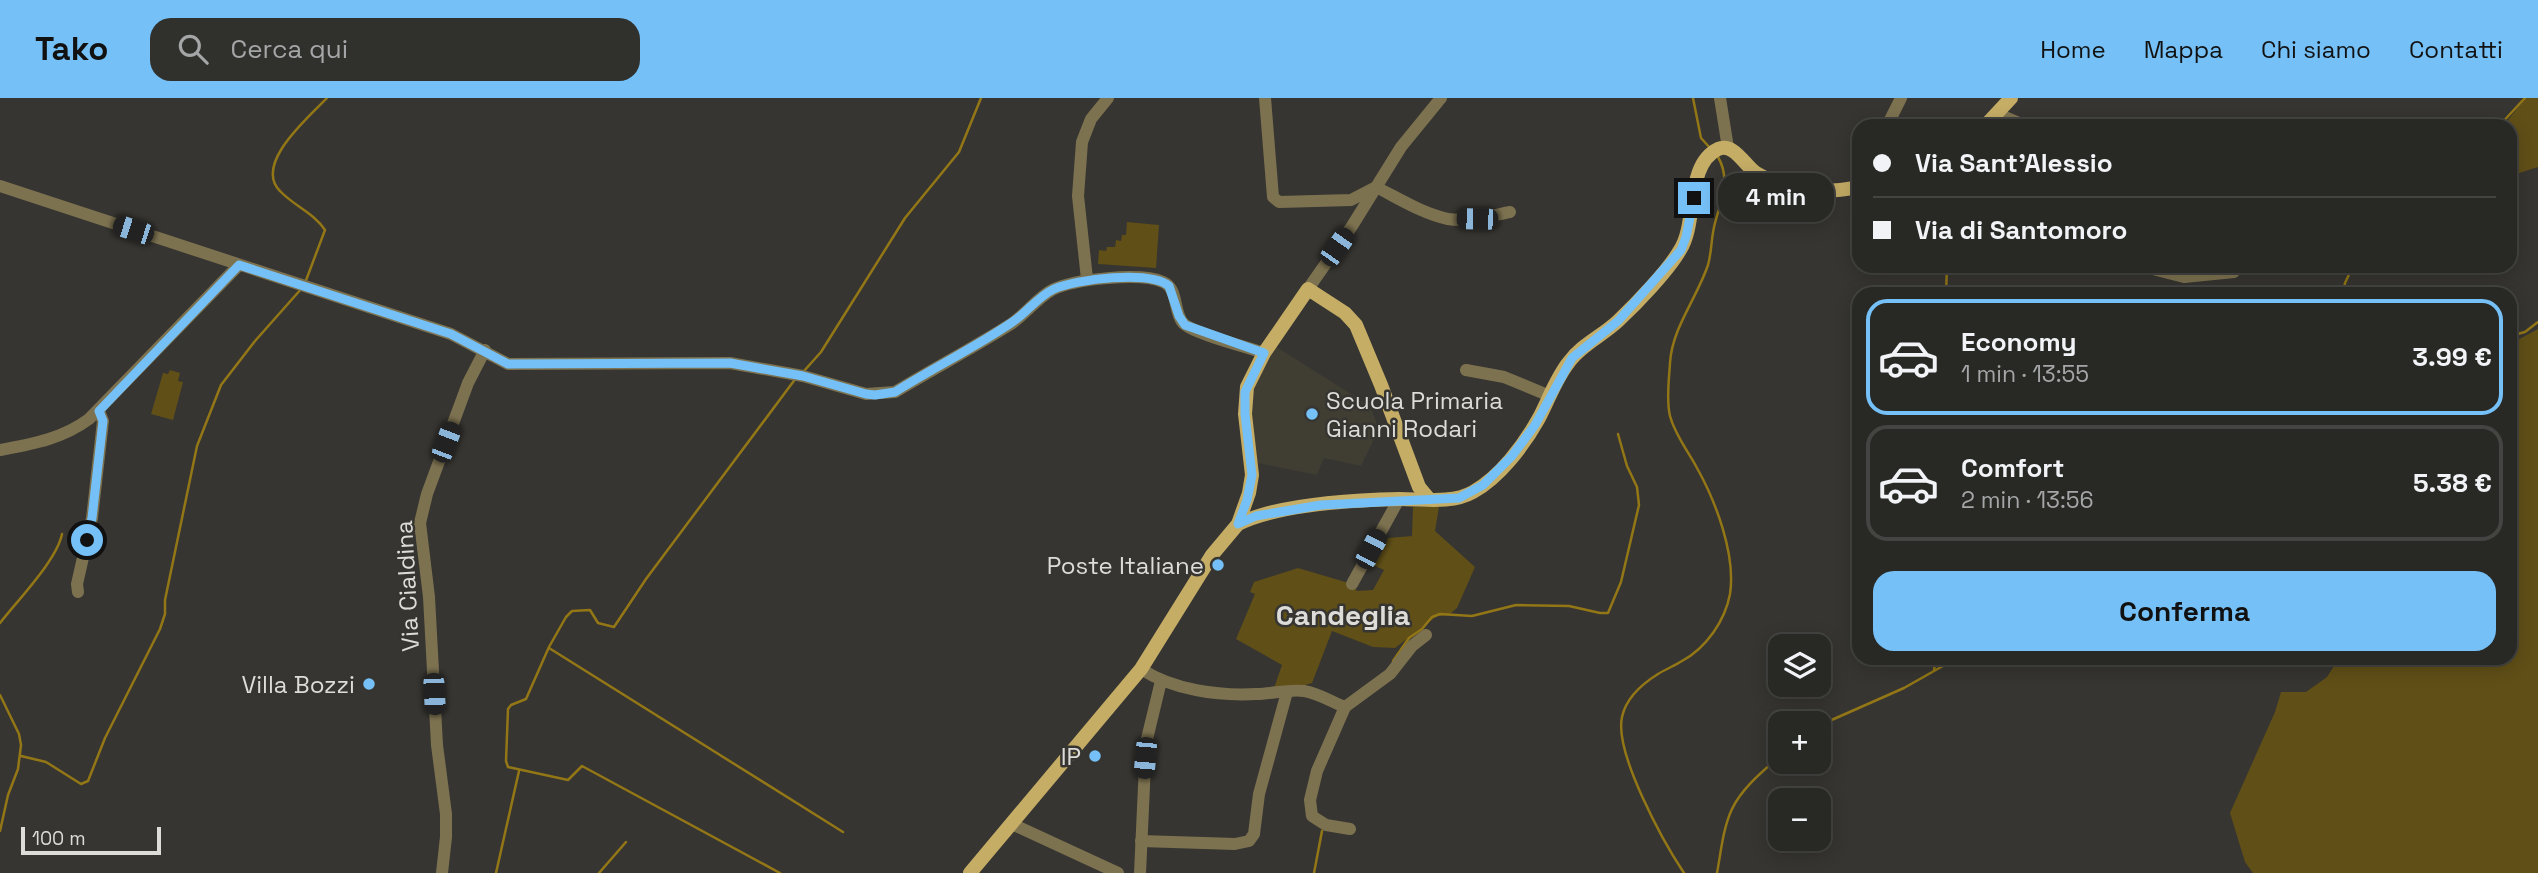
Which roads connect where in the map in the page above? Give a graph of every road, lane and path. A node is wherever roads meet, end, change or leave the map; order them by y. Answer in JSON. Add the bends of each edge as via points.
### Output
{"nodes":[{"id":1,"x":1108,"y":98,"type":"edge"},
{"id":2,"x":1265,"y":98,"type":"edge"},
{"id":3,"x":1441,"y":98,"type":"edge"},
{"id":4,"x":1720,"y":98,"type":"edge"},
{"id":5,"x":1901,"y":98,"type":"edge"},
{"id":6,"x":2011,"y":98,"type":"edge"},
{"id":7,"x":1998,"y":114,"type":"junction"},
{"id":8,"x":1890,"y":119,"type":"edge"},
{"id":9,"x":1993,"y":119,"type":"edge"},
{"id":10,"x":2010,"y":119,"type":"edge"},
{"id":11,"x":1717,"y":152,"type":"junction"},
{"id":12,"x":0,"y":186,"type":"edge"},
{"id":13,"x":1852,"y":186,"type":"edge"},
{"id":14,"x":1376,"y":187,"type":"junction"},
{"id":15,"x":1510,"y":212,"type":"dead end"},
{"id":16,"x":239,"y":265,"type":"junction"},
{"id":17,"x":2168,"y":273,"type":"edge"},
{"id":18,"x":2224,"y":273,"type":"edge"},
{"id":19,"x":1087,"y":279,"type":"junction"},
{"id":20,"x":1308,"y":289,"type":"junction"},
{"id":21,"x":485,"y":350,"type":"junction"},
{"id":22,"x":1264,"y":353,"type":"junction"},
{"id":23,"x":1466,"y":370,"type":"dead end"},
{"id":24,"x":1550,"y":396,"type":"junction"},
{"id":25,"x":99,"y":411,"type":"junction"},
{"id":26,"x":0,"y":450,"type":"edge"},
{"id":27,"x":1414,"y":496,"type":"junction"},
{"id":28,"x":1238,"y":524,"type":"junction"},
{"id":29,"x":1352,"y":584,"type":"dead end"},
{"id":30,"x":78,"y":592,"type":"dead end"},
{"id":31,"x":1426,"y":635,"type":"dead end"},
{"id":32,"x":1140,"y":670,"type":"junction"},
{"id":33,"x":1161,"y":681,"type":"junction"},
{"id":34,"x":1286,"y":692,"type":"junction"},
{"id":35,"x":1345,"y":707,"type":"junction"},
{"id":36,"x":1012,"y":824,"type":"junction"},
{"id":37,"x":1350,"y":829,"type":"dead end"},
{"id":38,"x":1140,"y":841,"type":"junction"},
{"id":39,"x":442,"y":873,"type":"edge"},
{"id":40,"x":970,"y":873,"type":"edge"},
{"id":41,"x":1118,"y":873,"type":"edge"},
{"id":42,"x":1140,"y":873,"type":"edge"}],
"edges":[{"from":1,"to":19,"type":"street","via":[[1091,119],[1082,142],[1078,196]]},
{"from":2,"to":14,"type":"street","via":[[1273,197],[1279,202],[1351,200]]},
{"from":3,"to":14,"type":"street"},
{"from":4,"to":11,"type":"street"},
{"from":5,"to":8,"type":"street"},
{"from":6,"to":7,"type":"main road"},
{"from":7,"to":9,"type":"main road"},
{"from":7,"to":10,"type":"street"},
{"from":11,"to":13,"type":"main road","via":[[1757,174],[1809,191]]},
{"from":11,"to":24,"type":"main road","via":[[1697,177],[1681,250],[1618,321],[1572,358]]},
{"from":12,"to":16,"type":"street"},
{"from":14,"to":15,"type":"street","via":[[1448,219]]},
{"from":14,"to":20,"type":"street"},
{"from":16,"to":21,"type":"street","via":[[451,334]]},
{"from":16,"to":25,"type":"street"},
{"from":17,"to":18,"type":"street","via":[[2183,277]]},
{"from":19,"to":21,"type":"street","via":[[1053,289],[1011,324],[886,394],[856,392],[803,376],[730,363],[508,364]]},
{"from":19,"to":22,"type":"street","via":[[1162,281],[1172,290],[1185,325]]},
{"from":20,"to":22,"type":"main road"},
{"from":20,"to":27,"type":"main road","via":[[1356,325],[1381,385]]},
{"from":21,"to":39,"type":"street","name":"Via Cialdina","via":[[464,395],[420,523],[446,814]]},
{"from":22,"to":28,"type":"main road","via":[[1245,392],[1252,475]]},
{"from":23,"to":24,"type":"street","via":[[1504,377]]},
{"from":24,"to":27,"type":"main road","via":[[1512,456],[1483,485],[1459,498]]},
{"from":25,"to":26,"type":"street","via":[[41,443]]},
{"from":25,"to":30,"type":"street","via":[[103,421],[94,504]]},
{"from":27,"to":28,"type":"main road","via":[[1321,505],[1256,516]]},
{"from":27,"to":29,"type":"street"},
{"from":28,"to":32,"type":"main road"},
{"from":31,"to":35,"type":"street","via":[[1390,674]]},
{"from":32,"to":33,"type":"street"},
{"from":32,"to":36,"type":"main road"},
{"from":33,"to":34,"type":"street","via":[[1231,694]]},
{"from":33,"to":38,"type":"street","via":[[1146,743]]},
{"from":34,"to":35,"type":"street","via":[[1310,692]]},
{"from":34,"to":38,"type":"street","via":[[1252,838],[1235,844]]},
{"from":35,"to":37,"type":"street","via":[[1317,771],[1310,807],[1314,819]]},
{"from":36,"to":40,"type":"main road"},
{"from":36,"to":41,"type":"street"},
{"from":38,"to":42,"type":"street"}]}
